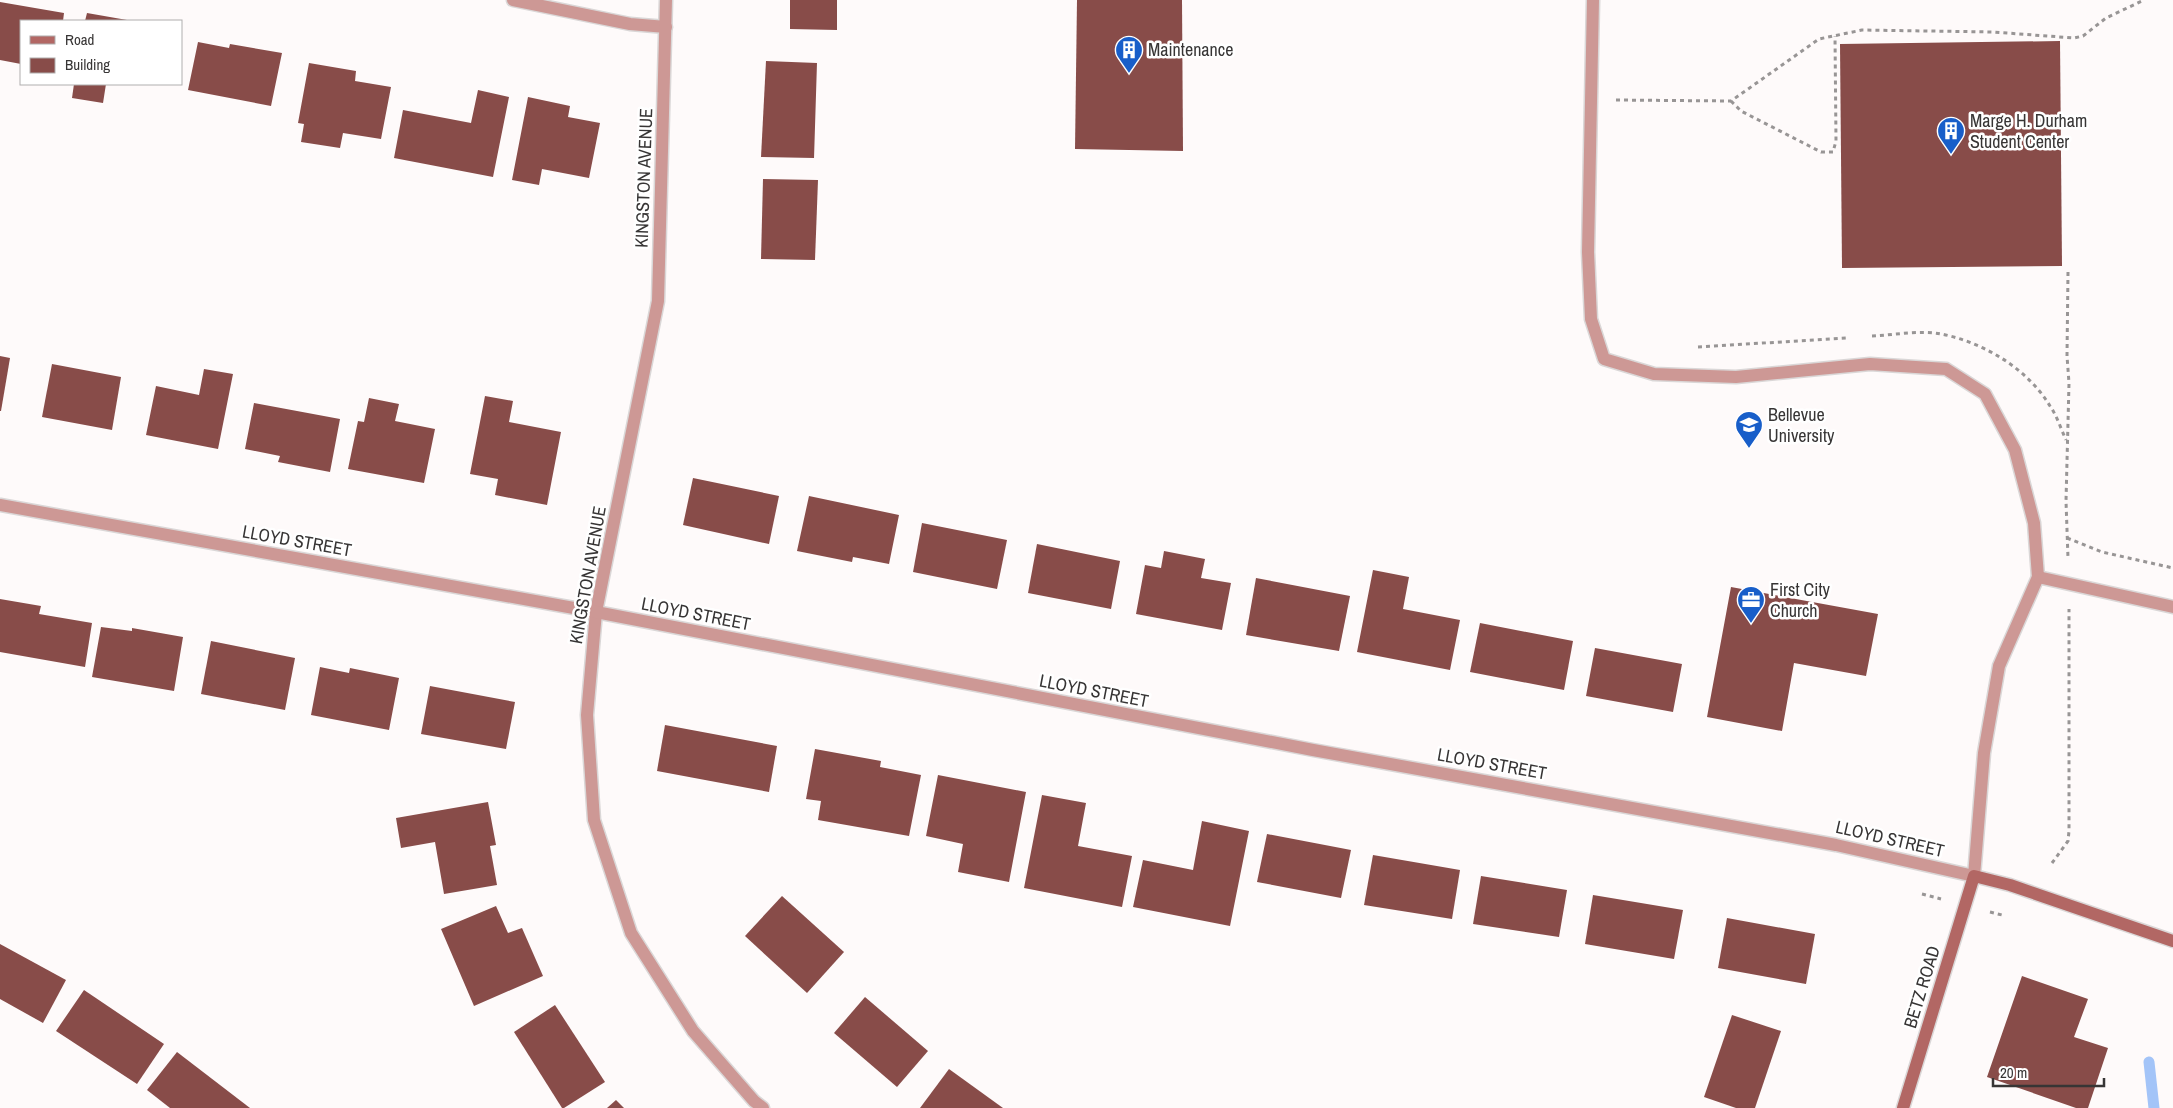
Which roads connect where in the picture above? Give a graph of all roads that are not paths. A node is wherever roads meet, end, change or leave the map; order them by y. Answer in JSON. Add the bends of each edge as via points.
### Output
{"nodes":[{"id":1,"x":513,"y":0,"type":"edge"},
{"id":2,"x":666,"y":0,"type":"edge"},
{"id":3,"x":1593,"y":0,"type":"edge"},
{"id":4,"x":666,"y":28,"type":"junction"},
{"id":5,"x":0,"y":505,"type":"edge"},
{"id":6,"x":2038,"y":576,"type":"junction"},
{"id":7,"x":2173,"y":607,"type":"edge"},
{"id":8,"x":596,"y":612,"type":"junction"},
{"id":9,"x":1974,"y":876,"type":"junction"},
{"id":10,"x":2173,"y":941,"type":"edge"},
{"id":11,"x":763,"y":1108,"type":"edge"},
{"id":12,"x":1903,"y":1108,"type":"edge"}],
"edges":[{"from":1,"to":4,"type":"street","via":[[630,24]]},
{"from":2,"to":4,"type":"street","name":"KINGSTON AVENUE"},
{"from":3,"to":6,"type":"street","via":[[1588,252],[1591,319],[1604,359],[1654,374],[1736,377],[1870,364],[1946,369],[1985,394],[2016,450],[2034,523]]},
{"from":4,"to":8,"type":"street","name":"KINGSTON AVENUE","via":[[658,301]]},
{"from":5,"to":8,"type":"street","name":"LLOYD STREET"},
{"from":6,"to":7,"type":"street"},
{"from":6,"to":9,"type":"street","via":[[1999,666],[1984,753]]},
{"from":8,"to":9,"type":"street","name":"LLOYD STREET","via":[[1304,748],[1836,845]]},
{"from":8,"to":11,"type":"street","name":"KINGSTON AVENUE","via":[[587,715],[594,820],[631,932],[693,1031]]},
{"from":9,"to":10,"type":"street","name":"LLOYD STREET","via":[[2010,885]]},
{"from":9,"to":12,"type":"street","name":"BETZ ROAD"}]}
